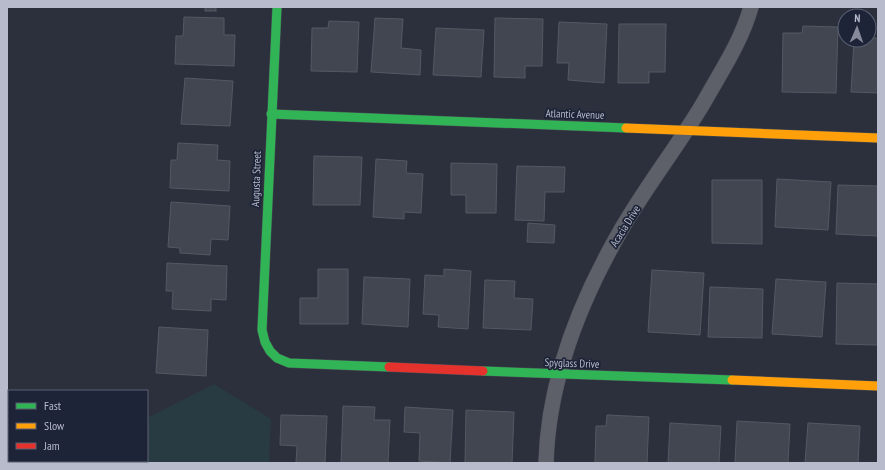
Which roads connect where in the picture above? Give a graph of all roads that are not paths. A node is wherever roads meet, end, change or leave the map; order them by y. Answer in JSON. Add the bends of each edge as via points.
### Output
{"nodes":[{"id":1,"x":277,"y":7,"type":"edge"},
{"id":2,"x":751,"y":7,"type":"edge"},
{"id":3,"x":271,"y":114,"type":"junction"},
{"id":4,"x":687,"y":131,"type":"junction"},
{"id":5,"x":878,"y":138,"type":"edge"},
{"id":6,"x":268,"y":352,"type":"joint"},
{"id":7,"x":558,"y":375,"type":"junction"},
{"id":8,"x":878,"y":386,"type":"edge"},
{"id":9,"x":546,"y":463,"type":"edge"}],
"edges":[{"from":1,"to":3,"type":"street","name":"Augusta Street"},
{"from":2,"to":4,"type":"street","name":"Acacia Drive","via":[[744,31]]},
{"from":3,"to":4,"type":"street","name":"Atlantic Avenue"},
{"from":3,"to":6,"type":"street","name":"Augusta Street","via":[[262,330]]},
{"from":4,"to":5,"type":"street","name":"Atlantic Avenue"},
{"from":4,"to":7,"type":"street","name":"Acacia Drive","via":[[618,236],[584,302]]},
{"from":6,"to":7,"type":"street","name":"Spyglass Drive","via":[[289,363]]},
{"from":7,"to":8,"type":"street","name":"Spyglass Drive"},
{"from":7,"to":9,"type":"street","name":"Acacia Drive","via":[[550,409]]}]}
